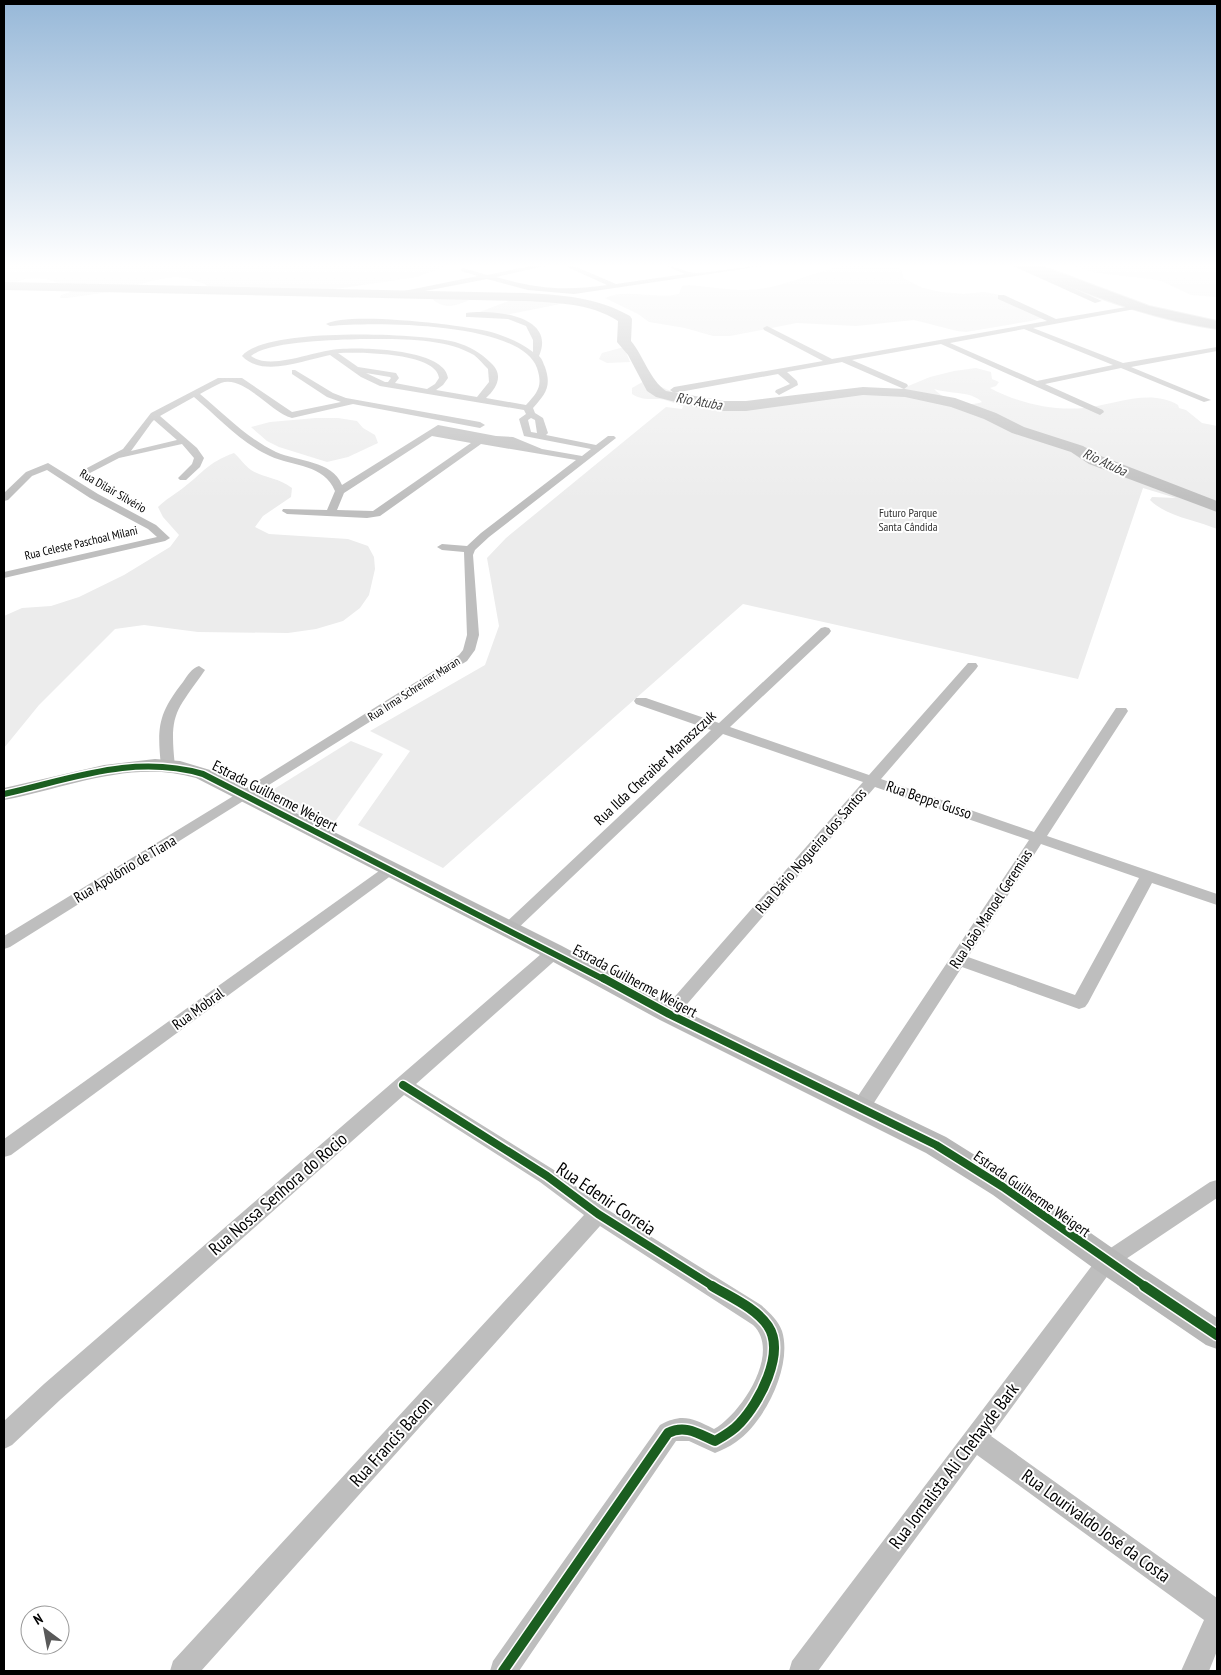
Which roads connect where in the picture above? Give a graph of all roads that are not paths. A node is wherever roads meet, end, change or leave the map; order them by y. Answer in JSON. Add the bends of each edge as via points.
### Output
{"nodes":[{"id":1,"x":283,"y":344,"type":"edge"},
{"id":2,"x":428,"y":344,"type":"edge"},
{"id":3,"x":446,"y":344,"type":"edge"},
{"id":4,"x":517,"y":344,"type":"edge"},
{"id":5,"x":535,"y":344,"type":"edge"},
{"id":6,"x":798,"y":344,"type":"edge"},
{"id":7,"x":929,"y":344,"type":"edge"},
{"id":8,"x":947,"y":344,"type":"edge"},
{"id":9,"x":1067,"y":344,"type":"edge"},
{"id":10,"x":425,"y":346,"type":"dead end"},
{"id":11,"x":1217,"y":349,"type":"edge"},
{"id":12,"x":416,"y":351,"type":"dead end"},
{"id":13,"x":1207,"y":351,"type":"junction"},
{"id":14,"x":330,"y":352,"type":"junction"},
{"id":15,"x":1217,"y":355,"type":"edge"},
{"id":16,"x":408,"y":356,"type":"junction"},
{"id":17,"x":535,"y":357,"type":"junction"},
{"id":18,"x":842,"y":359,"type":"junction"},
{"id":19,"x":830,"y":361,"type":"junction"},
{"id":20,"x":1121,"y":366,"type":"junction"},
{"id":21,"x":779,"y":370,"type":"junction"},
{"id":22,"x":295,"y":372,"type":"dead end"},
{"id":23,"x":1035,"y":384,"type":"junction"},
{"id":24,"x":904,"y":386,"type":"dead end"},
{"id":25,"x":674,"y":390,"type":"dead end"},
{"id":26,"x":429,"y":391,"type":"junction"},
{"id":27,"x":779,"y":392,"type":"dead end"},
{"id":28,"x":194,"y":393,"type":"junction"},
{"id":29,"x":479,"y":400,"type":"junction"},
{"id":30,"x":1207,"y":400,"type":"dead end"},
{"id":31,"x":352,"y":402,"type":"junction"},
{"id":32,"x":529,"y":412,"type":"junction"},
{"id":33,"x":1100,"y":412,"type":"dead end"},
{"id":34,"x":154,"y":415,"type":"junction"},
{"id":35,"x":451,"y":420,"type":"junction"},
{"id":36,"x":480,"y":425,"type":"dead end"},
{"id":37,"x":433,"y":431,"type":"junction"},
{"id":38,"x":539,"y":436,"type":"junction"},
{"id":39,"x":611,"y":438,"type":"dead end"},
{"id":40,"x":482,"y":439,"type":"junction"},
{"id":41,"x":184,"y":441,"type":"junction"},
{"id":42,"x":519,"y":441,"type":"junction"},
{"id":43,"x":510,"y":447,"type":"junction"},
{"id":44,"x":599,"y":448,"type":"junction"},
{"id":45,"x":540,"y":451,"type":"junction"},
{"id":46,"x":117,"y":456,"type":"junction"},
{"id":47,"x":584,"y":459,"type":"junction"},
{"id":48,"x":90,"y":470,"type":"dead end"},
{"id":49,"x":183,"y":478,"type":"dead end"},
{"id":50,"x":340,"y":490,"type":"junction"},
{"id":51,"x":4,"y":498,"type":"edge"},
{"id":52,"x":287,"y":511,"type":"dead end"},
{"id":53,"x":331,"y":513,"type":"junction"},
{"id":54,"x":165,"y":538,"type":"joint"},
{"id":55,"x":442,"y":547,"type":"dead end"},
{"id":56,"x":470,"y":549,"type":"junction"},
{"id":57,"x":4,"y":575,"type":"edge"},
{"id":58,"x":825,"y":631,"type":"dead end"},
{"id":59,"x":972,"y":666,"type":"dead end"},
{"id":60,"x":199,"y":670,"type":"dead end"},
{"id":61,"x":641,"y":701,"type":"dead end"},
{"id":62,"x":1120,"y":711,"type":"dead end"},
{"id":63,"x":721,"y":729,"type":"junction"},
{"id":64,"x":168,"y":766,"type":"junction"},
{"id":65,"x":872,"y":781,"type":"junction"},
{"id":66,"x":4,"y":794,"type":"edge"},
{"id":67,"x":245,"y":796,"type":"junction"},
{"id":68,"x":1037,"y":838,"type":"junction"},
{"id":69,"x":391,"y":869,"type":"junction"},
{"id":70,"x":1148,"y":876,"type":"junction"},
{"id":71,"x":1217,"y":900,"type":"edge"},
{"id":72,"x":508,"y":928,"type":"junction"},
{"id":73,"x":4,"y":943,"type":"edge"},
{"id":74,"x":554,"y":952,"type":"junction"},
{"id":75,"x":958,"y":958,"type":"junction"},
{"id":76,"x":669,"y":1014,"type":"junction"},
{"id":77,"x":403,"y":1084,"type":"junction"},
{"id":78,"x":861,"y":1107,"type":"junction"},
{"id":79,"x":4,"y":1149,"type":"edge"},
{"id":80,"x":1217,"y":1188,"type":"edge"},
{"id":81,"x":598,"y":1214,"type":"junction"},
{"id":82,"x":1107,"y":1261,"type":"junction"},
{"id":83,"x":1217,"y":1336,"type":"edge"},
{"id":84,"x":4,"y":1438,"type":"edge"},
{"id":85,"x":975,"y":1439,"type":"junction"},
{"id":86,"x":1217,"y":1614,"type":"edge"},
{"id":87,"x":1217,"y":1621,"type":"edge"},
{"id":88,"x":183,"y":1671,"type":"edge"},
{"id":89,"x":503,"y":1671,"type":"edge"},
{"id":90,"x":802,"y":1671,"type":"edge"},
{"id":91,"x":1195,"y":1671,"type":"edge"}],
"edges":[{"from":1,"to":14,"type":"street","via":[[265,347],[246,356],[256,363],[269,364]]},
{"from":2,"to":10,"type":"street"},
{"from":3,"to":29,"type":"street","via":[[472,351],[491,366],[493,384]]},
{"from":4,"to":17,"type":"street"},
{"from":5,"to":17,"type":"street","via":[[539,348]]},
{"from":6,"to":19,"type":"street"},
{"from":7,"to":18,"type":"street"},
{"from":8,"to":23,"type":"street"},
{"from":9,"to":20,"type":"street"},
{"from":11,"to":13,"type":"street"},
{"from":12,"to":16,"type":"street"},
{"from":13,"to":15,"type":"street"},
{"from":13,"to":20,"type":"street"},
{"from":14,"to":16,"type":"street","via":[[366,351]]},
{"from":14,"to":26,"type":"street","via":[[373,380]]},
{"from":16,"to":26,"type":"street","via":[[428,361],[442,370],[443,379]]},
{"from":17,"to":32,"type":"street","via":[[545,379]]},
{"from":18,"to":19,"type":"street"},
{"from":18,"to":24,"type":"street"},
{"from":19,"to":21,"type":"street"},
{"from":20,"to":23,"type":"street"},
{"from":20,"to":30,"type":"street"},
{"from":21,"to":25,"type":"street"},
{"from":21,"to":27,"type":"street","via":[[794,383]]},
{"from":22,"to":31,"type":"street","via":[[330,395]]},
{"from":23,"to":33,"type":"street"},
{"from":26,"to":29,"type":"street"},
{"from":28,"to":31,"type":"street","via":[[231,378],[288,414]]},
{"from":28,"to":34,"type":"street"},
{"from":28,"to":50,"type":"street","via":[[266,450],[323,470],[335,480]]},
{"from":29,"to":32,"type":"street"},
{"from":31,"to":35,"type":"street"},
{"from":32,"to":38,"type":"street","via":[[539,418],[543,433]]},
{"from":32,"to":38,"type":"street","via":[[523,419],[527,434]]},
{"from":34,"to":41,"type":"street"},
{"from":34,"to":46,"type":"street","via":[[132,445]]},
{"from":35,"to":36,"type":"street"},
{"from":35,"to":37,"type":"street"},
{"from":37,"to":40,"type":"street"},
{"from":37,"to":50,"type":"street"},
{"from":38,"to":44,"type":"street"},
{"from":39,"to":44,"type":"street"},
{"from":40,"to":42,"type":"street"},
{"from":40,"to":43,"type":"street"},
{"from":40,"to":53,"type":"street","via":[[379,512],[366,515]]},
{"from":41,"to":46,"type":"street"},
{"from":41,"to":49,"type":"street","via":[[199,458],[197,465]]},
{"from":42,"to":43,"type":"street"},
{"from":42,"to":45,"type":"street"},
{"from":43,"to":45,"type":"street"},
{"from":44,"to":47,"type":"street"},
{"from":45,"to":47,"type":"street"},
{"from":46,"to":48,"type":"street"},
{"from":47,"to":56,"type":"street"},
{"from":50,"to":53,"type":"street"},
{"from":51,"to":54,"type":"street","name":"Rua Dilair Silvério","via":[[24,477],[48,466],[94,496],[152,527]]},
{"from":52,"to":53,"type":"street"},
{"from":54,"to":57,"type":"street","name":"Rua Celeste Paschoal Milani"},
{"from":55,"to":56,"type":"street"},
{"from":56,"to":67,"type":"street","name":"Rua Irma Schreiner Maran","via":[[467,567],[472,642],[463,658]]},
{"from":58,"to":63,"type":"street","name":"Rua Ilda Cheraiber Manaszczuk"},
{"from":59,"to":65,"type":"street","name":"Rua Dário Nogueira dos Santos"},
{"from":60,"to":64,"type":"street","via":[[176,700],[166,720],[164,732]]},
{"from":61,"to":63,"type":"street","name":"Rua Beppe Gusso"},
{"from":62,"to":68,"type":"street","name":"Rua João Manoel Geremias"},
{"from":63,"to":65,"type":"street","name":"Rua Beppe Gusso"},
{"from":63,"to":72,"type":"street","name":"Rua Ilda Cheraiber Manaszczuk"},
{"from":64,"to":66,"type":"street","name":"Estrada Guilherme Weigert","via":[[108,771]]},
{"from":64,"to":67,"type":"street","name":"Estrada Guilherme Weigert","via":[[195,771]]},
{"from":65,"to":68,"type":"street","name":"Rua Beppe Gusso"},
{"from":65,"to":76,"type":"street","name":"Rua Dário Nogueira dos Santos"},
{"from":67,"to":69,"type":"street","name":"Estrada Guilherme Weigert"},
{"from":67,"to":73,"type":"street","name":"Rua Apolônio de Tiana"},
{"from":68,"to":70,"type":"street","name":"Rua Beppe Gusso"},
{"from":68,"to":75,"type":"street","name":"Rua João Manoel Geremias"},
{"from":69,"to":72,"type":"street","name":"Estrada Guilherme Weigert"},
{"from":69,"to":79,"type":"street","name":"Rua Mobral"},
{"from":70,"to":71,"type":"street","name":"Rua Beppe Gusso"},
{"from":70,"to":75,"type":"street","via":[[1079,1004]]},
{"from":72,"to":74,"type":"street","name":"Estrada Guilherme Weigert"},
{"from":74,"to":76,"type":"street","name":"Estrada Guilherme Weigert"},
{"from":74,"to":77,"type":"street","name":"Rua Nossa Senhora do Rocio"},
{"from":75,"to":78,"type":"street","name":"Rua João Manoel Geremias"},
{"from":76,"to":78,"type":"street","name":"Estrada Guilherme Weigert"},
{"from":77,"to":81,"type":"street","name":"Rua Edenir Correia","via":[[547,1176]]},
{"from":77,"to":84,"type":"street","name":"Rua Nossa Senhora do Rocio","via":[[52,1392]]},
{"from":78,"to":82,"type":"street","name":"Estrada Guilherme Weigert","via":[[973,1167]]},
{"from":80,"to":82,"type":"street","name":"Rua Jornalista Ali Chehayde Bark"},
{"from":81,"to":88,"type":"street","name":"Rua Francis Bacon"},
{"from":81,"to":89,"type":"street","name":"Rua Edenir Correia","via":[[765,1322],[771,1332],[773,1352],[766,1386],[750,1413],[726,1437],[715,1441],[685,1427],[668,1433]]},
{"from":82,"to":83,"type":"street","name":"Estrada Guilherme Weigert"},
{"from":82,"to":85,"type":"street","name":"Rua Jornalista Ali Chehayde Bark"},
{"from":85,"to":86,"type":"street","name":"Rua Lourivaldo José da Costa"},
{"from":85,"to":90,"type":"street","name":"Rua Jornalista Ali Chehayde Bark"},
{"from":87,"to":91,"type":"street"}]}
